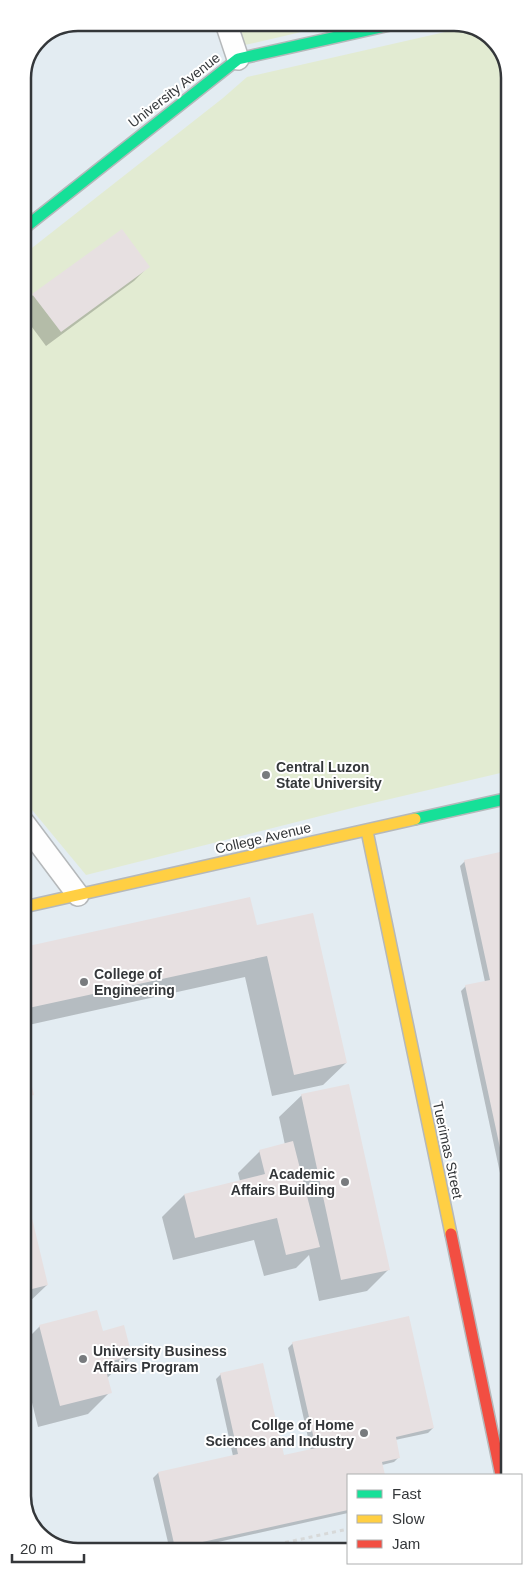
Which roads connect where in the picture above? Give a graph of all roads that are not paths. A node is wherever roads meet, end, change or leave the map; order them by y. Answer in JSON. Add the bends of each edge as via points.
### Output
{"nodes":[{"id":1,"x":229,"y":31,"type":"edge"},
{"id":2,"x":364,"y":31,"type":"edge"},
{"id":3,"x":238,"y":59,"type":"junction"},
{"id":4,"x":31,"y":223,"type":"edge"},
{"id":5,"x":501,"y":800,"type":"edge"},
{"id":6,"x":367,"y":830,"type":"junction"},
{"id":7,"x":31,"y":832,"type":"edge"},
{"id":8,"x":78,"y":895,"type":"junction"},
{"id":9,"x":31,"y":905,"type":"edge"},
{"id":10,"x":501,"y":1474,"type":"edge"}],
"edges":[{"from":1,"to":3,"type":"street"},
{"from":2,"to":3,"type":"street","name":"University Avenue"},
{"from":3,"to":4,"type":"street","name":"University Avenue"},
{"from":5,"to":6,"type":"street","name":"College Avenue"},
{"from":6,"to":8,"type":"street","name":"College Avenue"},
{"from":6,"to":10,"type":"street","name":"Tuerimas Street"},
{"from":7,"to":8,"type":"street"},
{"from":8,"to":9,"type":"street","name":"College Avenue"}]}
